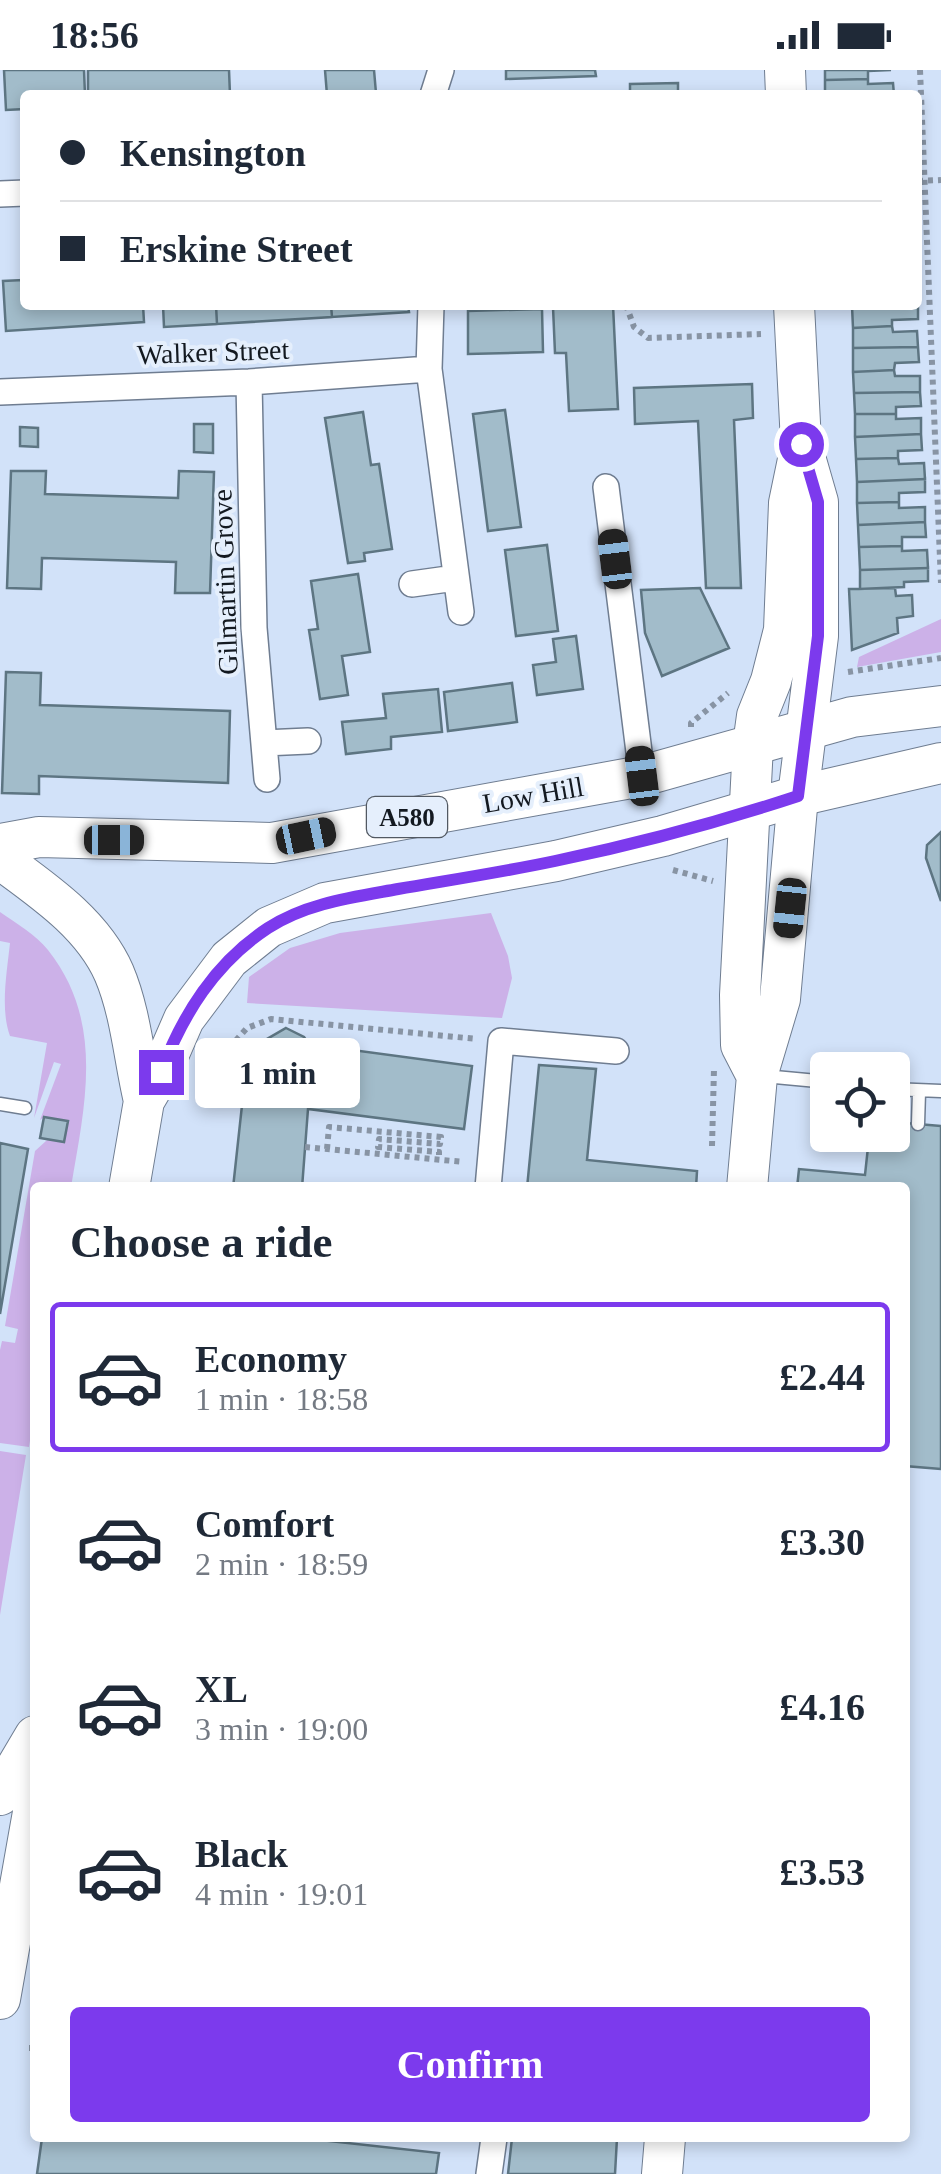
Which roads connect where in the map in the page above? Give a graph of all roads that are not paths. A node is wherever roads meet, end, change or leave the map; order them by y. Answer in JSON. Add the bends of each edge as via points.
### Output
{"nodes":[{"id":1,"x":431,"y":310,"type":"edge"},
{"id":2,"x":795,"y":319,"type":"edge"},
{"id":3,"x":429,"y":369,"type":"junction"},
{"id":4,"x":249,"y":382,"type":"junction"},
{"id":5,"x":0,"y":392,"type":"edge"},
{"id":6,"x":801,"y":444,"type":"junction"},
{"id":7,"x":606,"y":487,"type":"dead end"},
{"id":8,"x":454,"y":578,"type":"junction"},
{"id":9,"x":412,"y":584,"type":"dead end"},
{"id":10,"x":461,"y":612,"type":"dead end"},
{"id":11,"x":941,"y":706,"type":"edge"},
{"id":12,"x":808,"y":728,"type":"junction"},
{"id":13,"x":308,"y":741,"type":"dead end"},
{"id":14,"x":264,"y":742,"type":"junction"},
{"id":15,"x":753,"y":744,"type":"junction"},
{"id":16,"x":941,"y":763,"type":"edge"},
{"id":17,"x":642,"y":776,"type":"junction"},
{"id":18,"x":268,"y":778,"type":"dead end"},
{"id":19,"x":798,"y":796,"type":"junction"},
{"id":20,"x":748,"y":812,"type":"junction"},
{"id":21,"x":0,"y":844,"type":"edge"},
{"id":22,"x":0,"y":860,"type":"edge"},
{"id":23,"x":616,"y":1051,"type":"dead end"},
{"id":24,"x":757,"y":1076,"type":"junction"},
{"id":25,"x":810,"y":1080,"type":"edge"},
{"id":26,"x":910,"y":1091,"type":"edge"},
{"id":27,"x":941,"y":1091,"type":"edge"},
{"id":28,"x":919,"y":1092,"type":"junction"},
{"id":29,"x":144,"y":1102,"type":"junction"},
{"id":30,"x":0,"y":1104,"type":"edge"},
{"id":31,"x":25,"y":1108,"type":"dead end"},
{"id":32,"x":918,"y":1124,"type":"dead end"},
{"id":33,"x":489,"y":1176,"type":"edge"},
{"id":34,"x":131,"y":1182,"type":"edge"},
{"id":35,"x":748,"y":1182,"type":"edge"},
{"id":36,"x":30,"y":1744,"type":"edge"},
{"id":37,"x":0,"y":1795,"type":"edge"},
{"id":38,"x":30,"y":1829,"type":"edge"},
{"id":39,"x":0,"y":1999,"type":"edge"},
{"id":40,"x":493,"y":2142,"type":"edge"},
{"id":41,"x":665,"y":2142,"type":"edge"},
{"id":42,"x":489,"y":2174,"type":"edge"},
{"id":43,"x":662,"y":2174,"type":"edge"}],
"edges":[{"from":1,"to":3,"type":"street"},
{"from":2,"to":6,"type":"main road"},
{"from":3,"to":4,"type":"street","name":"Walker Street"},
{"from":3,"to":8,"type":"street"},
{"from":4,"to":5,"type":"street","name":"Walker Street"},
{"from":4,"to":14,"type":"street","name":"Gilmartin Grove","via":[[254,628]]},
{"from":6,"to":12,"type":"main road","via":[[818,502]]},
{"from":6,"to":15,"type":"main road","via":[[789,503],[784,630]]},
{"from":7,"to":17,"type":"street"},
{"from":8,"to":9,"type":"street"},
{"from":8,"to":10,"type":"street"},
{"from":11,"to":12,"type":"main road","name":"Low Hill","number":"A580"},
{"from":12,"to":15,"type":"main road","name":"Low Hill","number":"A580"},
{"from":12,"to":19,"type":"main road"},
{"from":13,"to":14,"type":"street"},
{"from":14,"to":18,"type":"street","name":"Gilmartin Grove"},
{"from":15,"to":17,"type":"main road","name":"Low Hill","number":"A580"},
{"from":15,"to":20,"type":"main road"},
{"from":16,"to":19,"type":"main road"},
{"from":17,"to":21,"type":"main road","name":"Low Hill","number":"A580","via":[[272,842],[38,837]]},
{"from":19,"to":20,"type":"main road"},
{"from":19,"to":24,"type":"main road","via":[[780,999]]},
{"from":20,"to":24,"type":"main road","via":[[742,1045]]},
{"from":20,"to":29,"type":"main road","via":[[556,861],[296,913],[269,927],[213,976],[184,1018]]},
{"from":22,"to":29,"type":"main road","via":[[61,905],[113,970]]},
{"from":23,"to":33,"type":"street","via":[[501,1042]]},
{"from":24,"to":25,"type":"lane"},
{"from":24,"to":35,"type":"main road"},
{"from":26,"to":28,"type":"lane"},
{"from":27,"to":28,"type":"lane"},
{"from":28,"to":32,"type":"lane"},
{"from":29,"to":34,"type":"main road"},
{"from":30,"to":31,"type":"lane"},
{"from":36,"to":37,"type":"main road"},
{"from":38,"to":39,"type":"main road"},
{"from":40,"to":42,"type":"street"},
{"from":41,"to":43,"type":"main road"}]}
